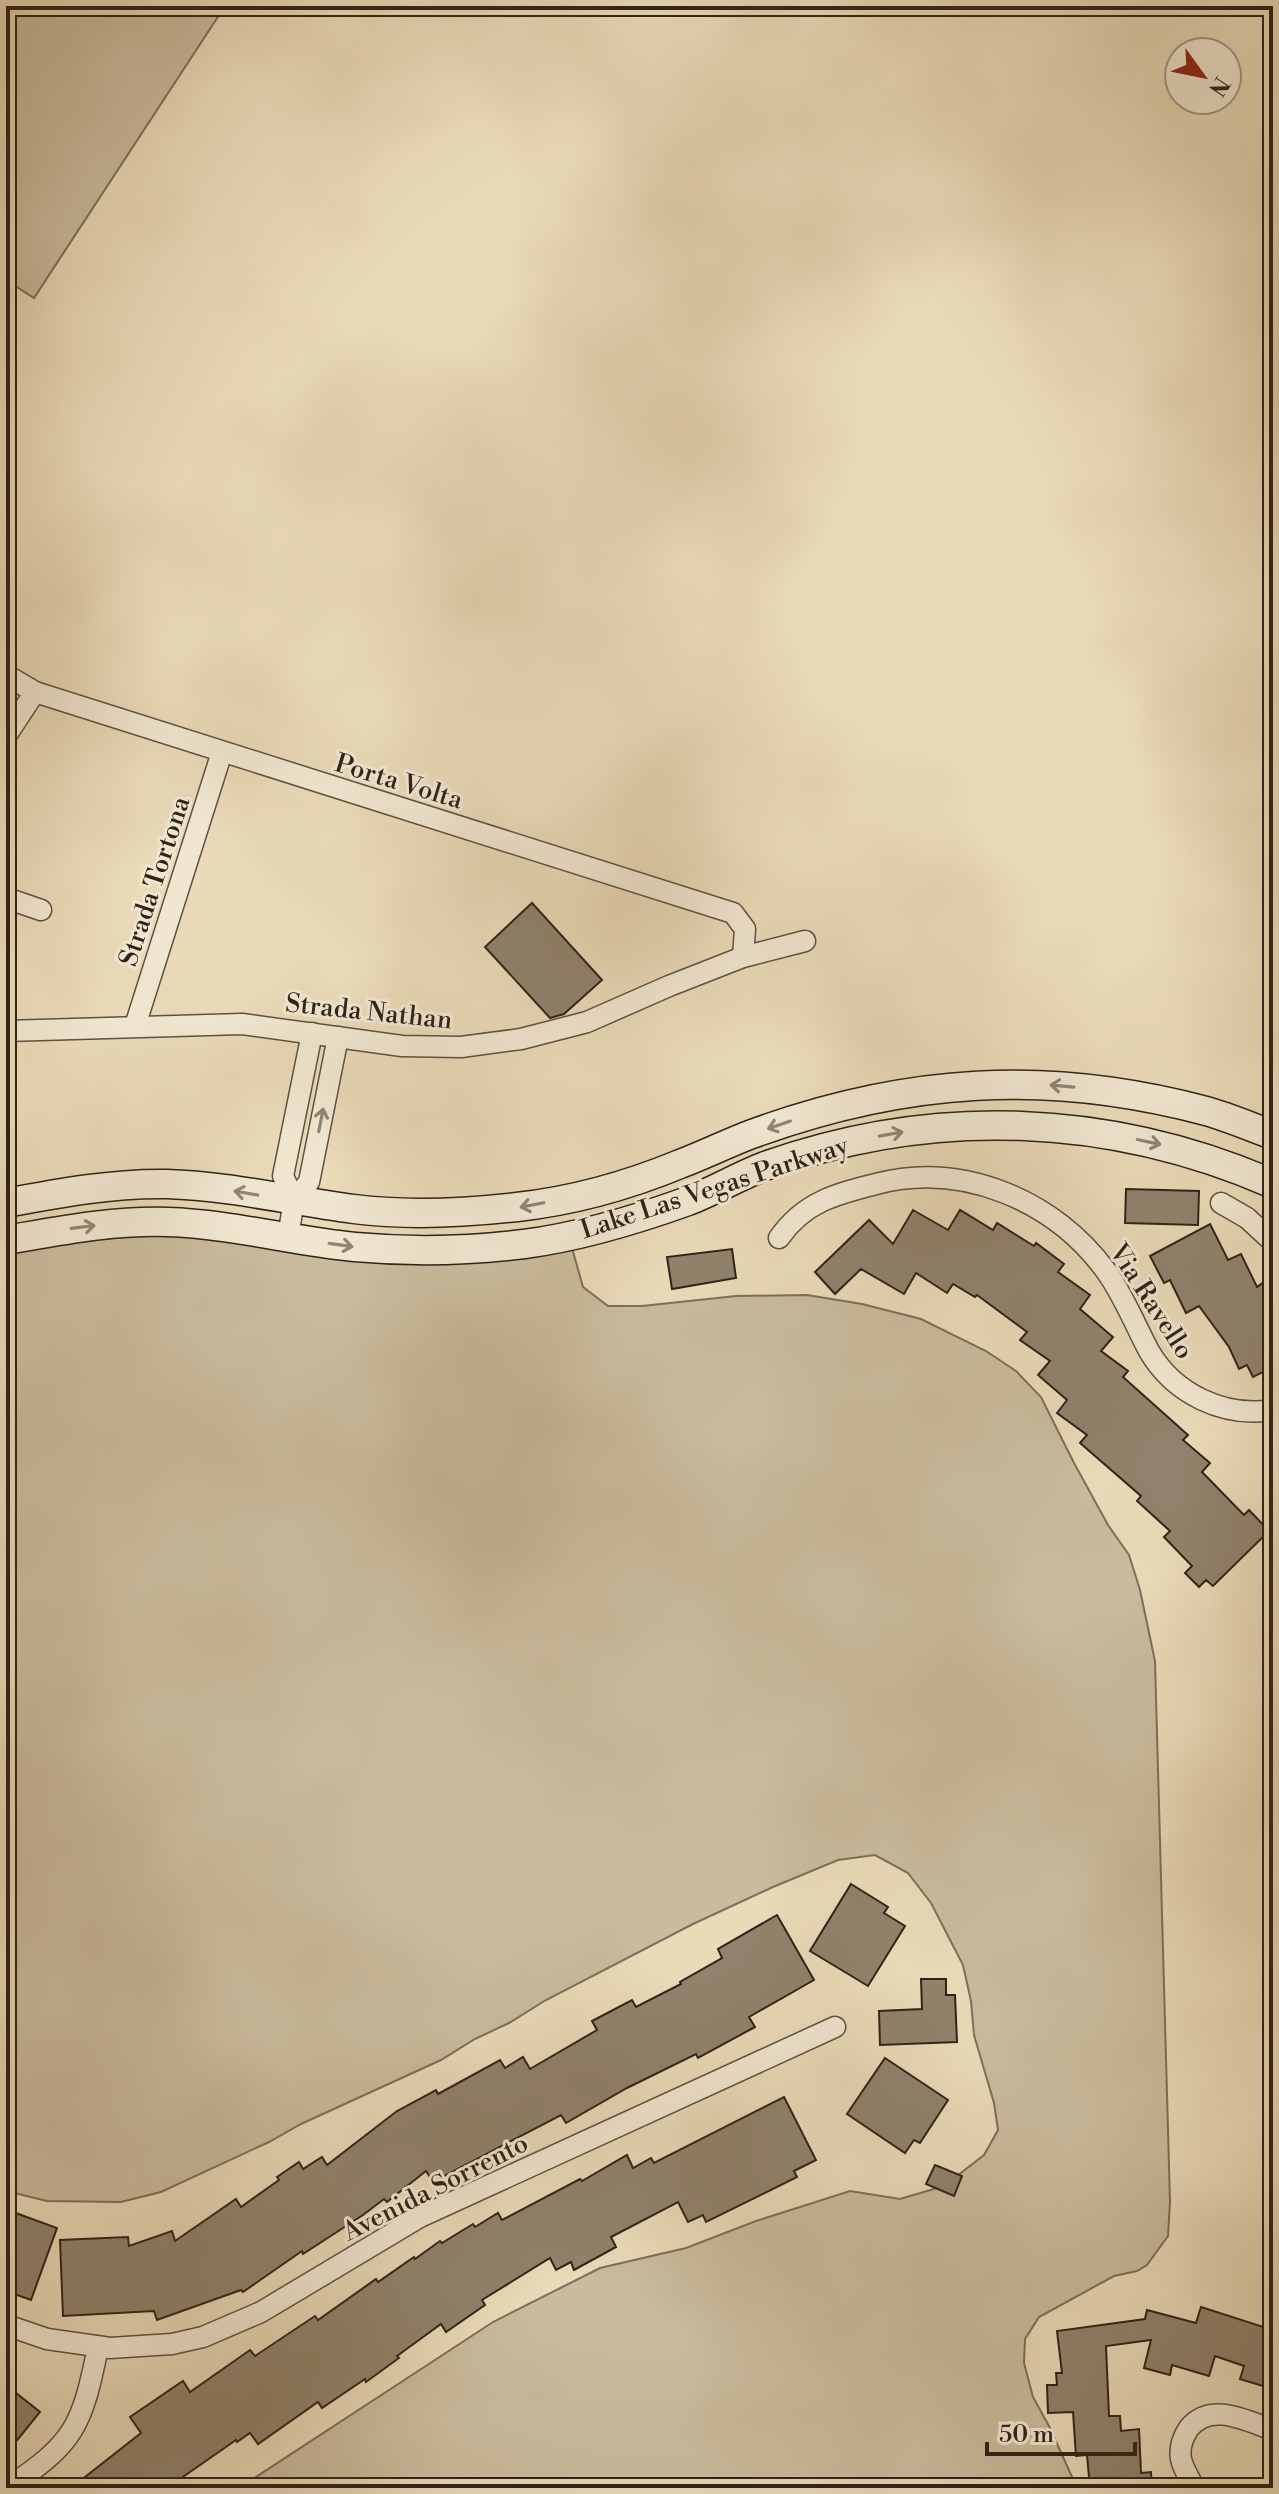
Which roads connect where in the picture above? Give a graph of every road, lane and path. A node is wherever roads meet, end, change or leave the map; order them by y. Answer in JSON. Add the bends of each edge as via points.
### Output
{"nodes":[{"id":1,"x":6,"y":675,"type":"edge"},
{"id":2,"x":35,"y":692,"type":"junction"},
{"id":3,"x":6,"y":736,"type":"edge"},
{"id":4,"x":222,"y":752,"type":"junction"},
{"id":5,"x":6,"y":898,"type":"edge"},
{"id":6,"x":41,"y":910,"type":"dead end"},
{"id":7,"x":805,"y":941,"type":"dead end"},
{"id":8,"x":743,"y":957,"type":"junction"},
{"id":9,"x":135,"y":1026,"type":"junction"},
{"id":10,"x":6,"y":1031,"type":"edge"},
{"id":11,"x":312,"y":1033,"type":"junction"},
{"id":12,"x":338,"y":1037,"type":"junction"},
{"id":13,"x":1273,"y":1135,"type":"edge"},
{"id":14,"x":1273,"y":1184,"type":"edge"},
{"id":15,"x":294,"y":1200,"type":"junction"},
{"id":16,"x":6,"y":1203,"type":"edge"},
{"id":17,"x":1221,"y":1203,"type":"dead end"},
{"id":18,"x":288,"y":1237,"type":"junction"},
{"id":19,"x":779,"y":1238,"type":"dead end"},
{"id":20,"x":6,"y":1240,"type":"edge"},
{"id":21,"x":1273,"y":1242,"type":"edge"},
{"id":22,"x":1273,"y":1410,"type":"edge"},
{"id":23,"x":835,"y":2027,"type":"dead end"},
{"id":24,"x":6,"y":2325,"type":"edge"},
{"id":25,"x":98,"y":2347,"type":"junction"},
{"id":26,"x":1273,"y":2430,"type":"edge"},
{"id":27,"x":7,"y":2488,"type":"edge"},
{"id":28,"x":1194,"y":2488,"type":"edge"}],
"edges":[{"from":1,"to":2,"type":"street","name":"Porta Volta"},
{"from":2,"to":3,"type":"street"},
{"from":2,"to":4,"type":"street","name":"Porta Volta"},
{"from":4,"to":8,"type":"street","name":"Porta Volta","via":[[733,913],[745,929]]},
{"from":4,"to":9,"type":"street","name":"Strada Tortona"},
{"from":5,"to":6,"type":"street"},
{"from":7,"to":8,"type":"street","name":"Strada Nathan"},
{"from":8,"to":12,"type":"street","name":"Strada Nathan","via":[[587,1022],[521,1039],[461,1047]]},
{"from":9,"to":10,"type":"street","name":"Strada Nathan"},
{"from":9,"to":11,"type":"street","name":"Strada Nathan","via":[[242,1024]]},
{"from":11,"to":12,"type":"street","name":"Strada Nathan"},
{"from":11,"to":15,"type":"street","via":[[283,1176]]},
{"from":15,"to":12,"type":"street","one_way":true,"via":[[309,1182]]},
{"from":13,"to":15,"type":"street","name":"Lake Las Vegas Parkway","one_way":true,"via":[[1132,1094],[1055,1085],[977,1084],[822,1109],[677,1166],[599,1191],[520,1207],[439,1213],[358,1210]]},
{"from":18,"to":14,"type":"street","name":"Lake Las Vegas Parkway","one_way":true,"via":[[354,1247],[439,1250],[525,1244],[609,1227],[840,1143],[918,1129],[997,1124],[1077,1129],[1155,1142]]},
{"from":15,"to":16,"type":"street","name":"Lake Las Vegas Parkway","one_way":true,"via":[[167,1184]]},
{"from":15,"to":18,"type":"street"},
{"from":17,"to":21,"type":"street"},
{"from":20,"to":18,"type":"street","name":"Lake Las Vegas Parkway","one_way":true,"via":[[118,1223],[166,1222]]},
{"from":19,"to":22,"type":"street","name":"Via Ravello","via":[[820,1200],[887,1181],[938,1178],[987,1186],[1034,1206],[1093,1254],[1150,1353],[1177,1384],[1226,1409]]},
{"from":23,"to":25,"type":"street","name":"Avenida Sorrento","via":[[420,2217],[233,2326],[172,2344]]},
{"from":24,"to":25,"type":"street","name":"Avenida Sorrento","via":[[47,2339]]},
{"from":25,"to":27,"type":"street","via":[[87,2400],[74,2429],[44,2464]]},
{"from":26,"to":28,"type":"street","via":[[1220,2414],[1194,2423],[1181,2451]]}]}
